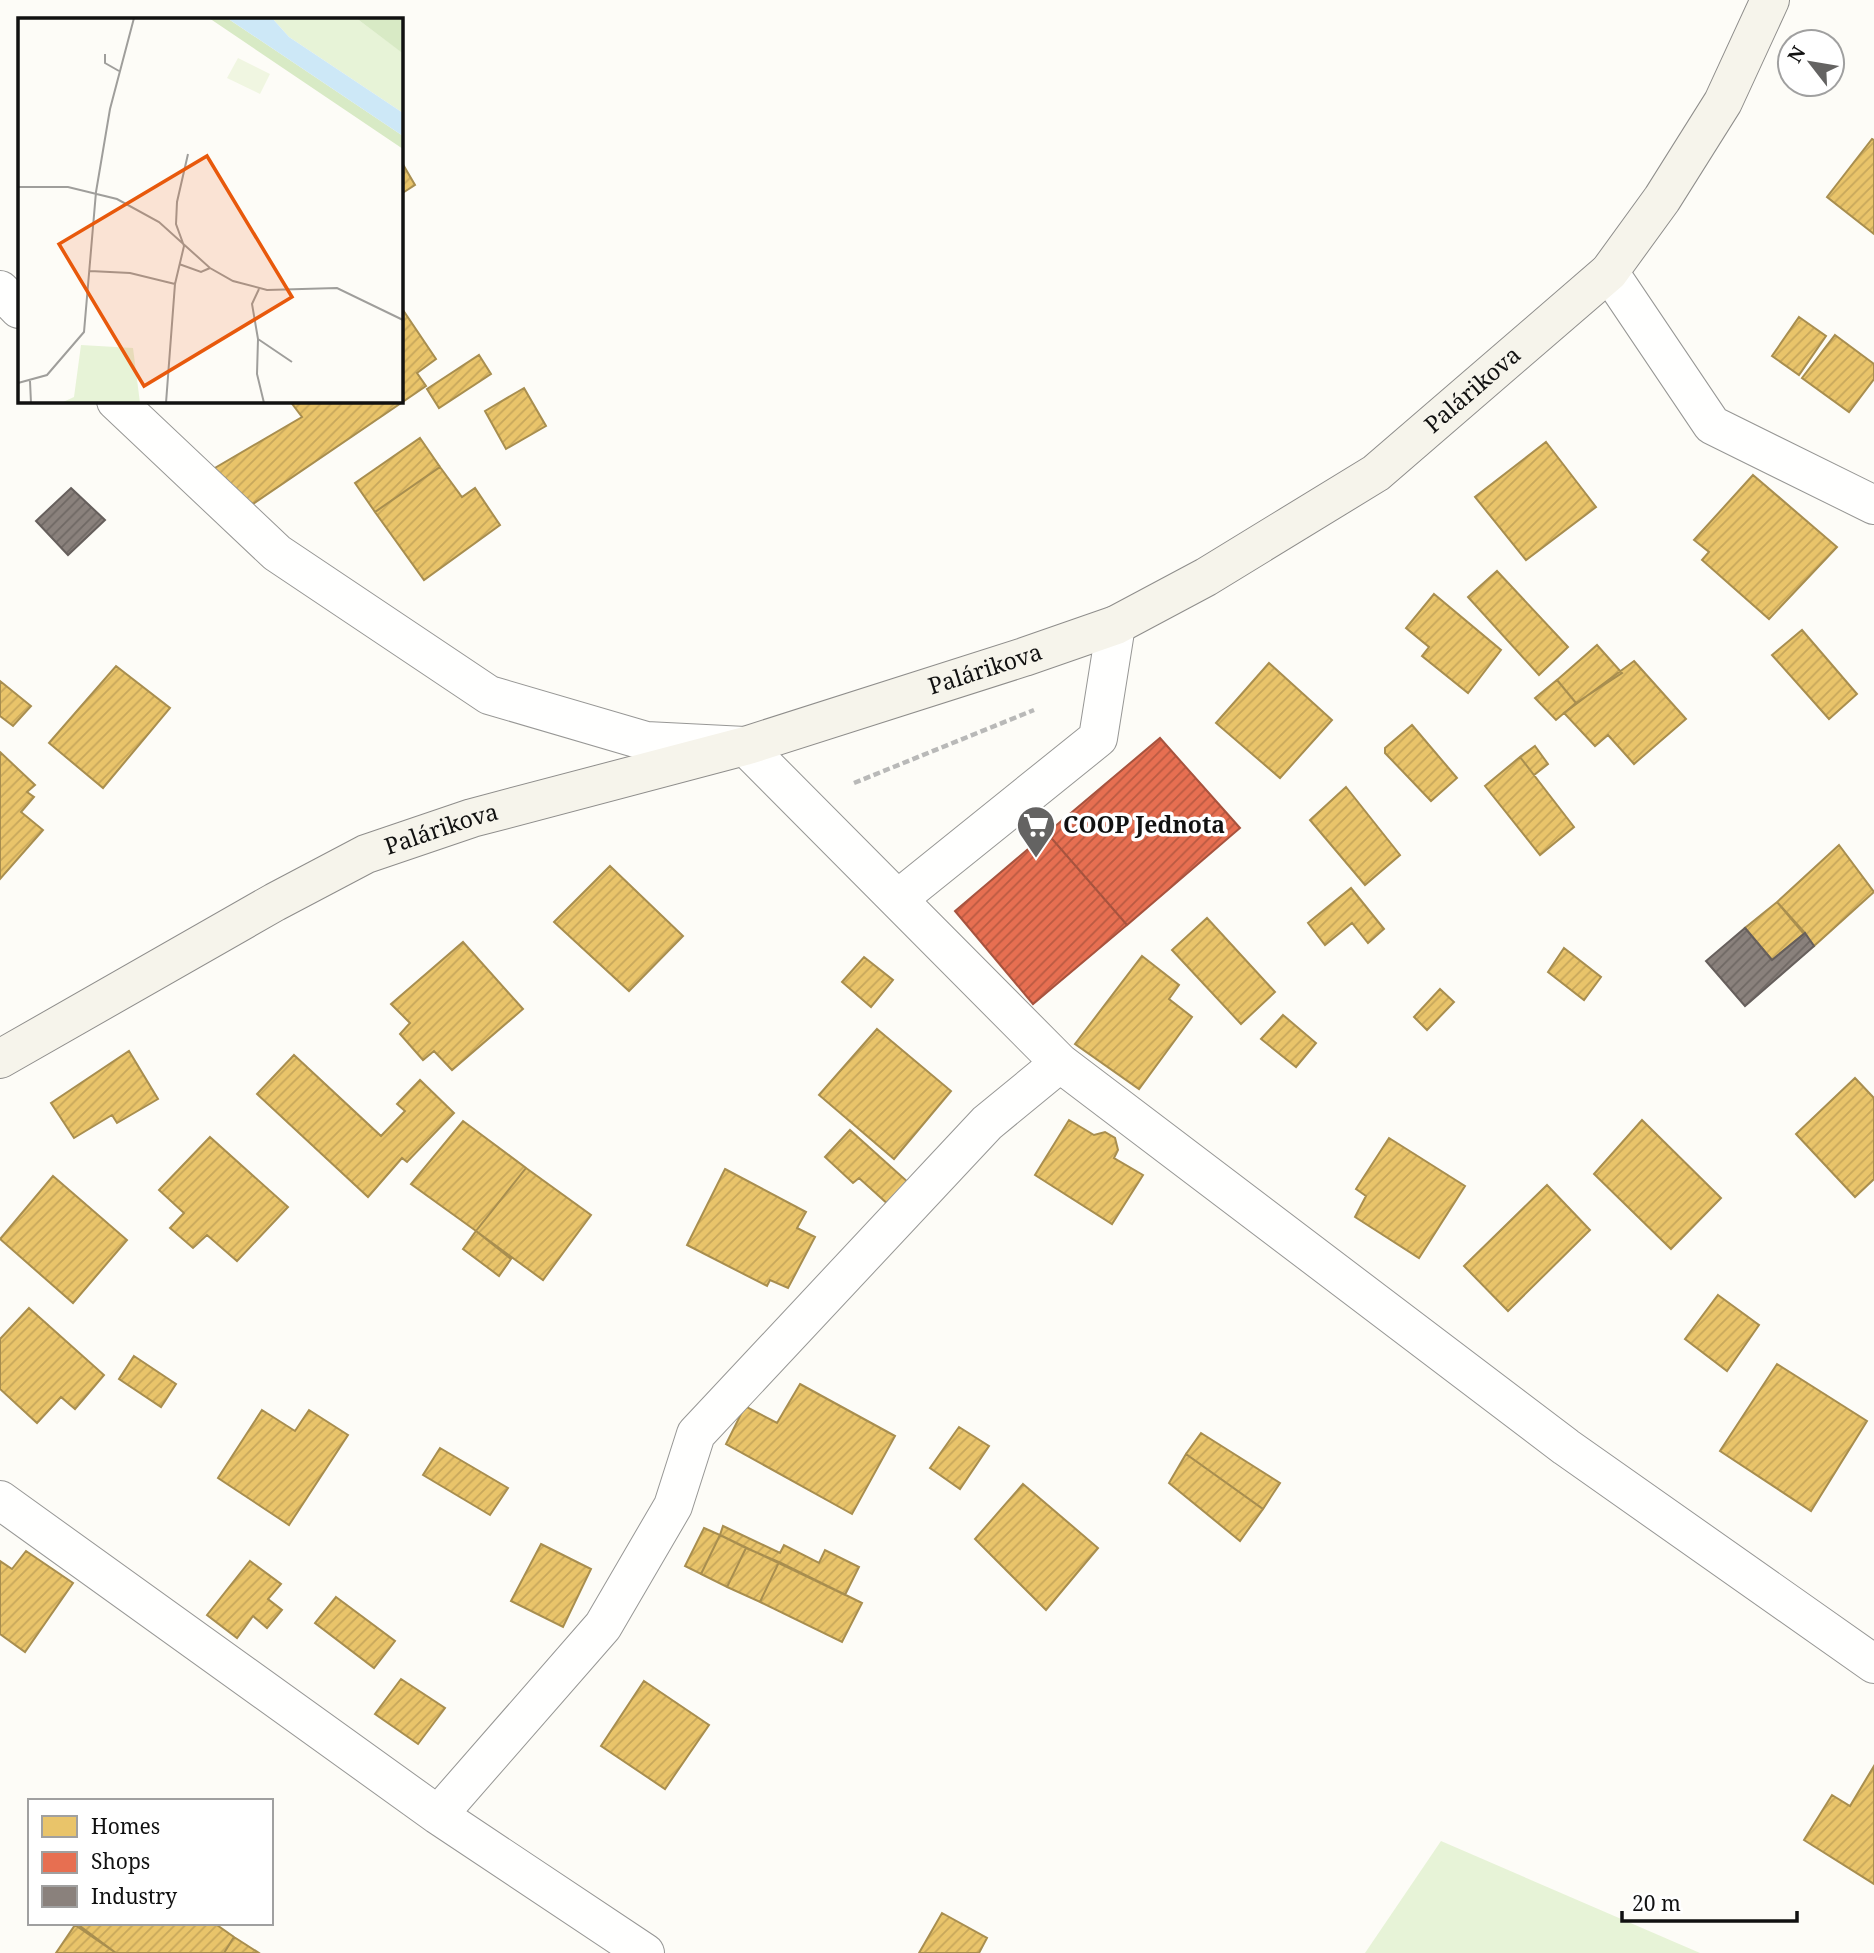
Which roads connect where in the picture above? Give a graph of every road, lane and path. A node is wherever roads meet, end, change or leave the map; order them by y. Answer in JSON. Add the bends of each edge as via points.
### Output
{"nodes":[{"id":1,"x":1770,"y":0,"type":"edge"},
{"id":2,"x":1609,"y":272,"type":"junction"},
{"id":3,"x":0,"y":290,"type":"edge"},
{"id":4,"x":18,"y":308,"type":"edge"},
{"id":5,"x":117,"y":402,"type":"edge"},
{"id":6,"x":1874,"y":505,"type":"edge"},
{"id":7,"x":1116,"y":625,"type":"junction"},
{"id":8,"x":745,"y":746,"type":"junction"},
{"id":9,"x":898,"y":899,"type":"junction"},
{"id":10,"x":0,"y":1059,"type":"edge"},
{"id":11,"x":1060,"y":1063,"type":"junction"},
{"id":12,"x":0,"y":1500,"type":"edge"},
{"id":13,"x":1874,"y":1664,"type":"edge"},
{"id":14,"x":438,"y":1815,"type":"junction"},
{"id":15,"x":645,"y":1953,"type":"edge"}],
"edges":[{"from":1,"to":2,"type":"main road","name":"Palárikova","via":[[1723,102]]},
{"from":2,"to":6,"type":"street","via":[[1712,425]]},
{"from":2,"to":7,"type":"main road","name":"Palárikova","via":[[1376,473],[1206,577]]},
{"from":3,"to":4,"type":"street"},
{"from":5,"to":8,"type":"street","via":[[277,553],[489,695],[646,741]]},
{"from":7,"to":8,"type":"main road","name":"Palárikova"},
{"from":7,"to":9,"type":"street","via":[[1098,738]]},
{"from":8,"to":9,"type":"street"},
{"from":8,"to":10,"type":"main road","name":"Palárikova","via":[[472,818],[366,854]]},
{"from":9,"to":11,"type":"street"},
{"from":11,"to":13,"type":"street","via":[[1566,1447]]},
{"from":11,"to":14,"type":"street","via":[[987,1123],[696,1434],[673,1506],[603,1626]]},
{"from":12,"to":14,"type":"street"},
{"from":14,"to":15,"type":"street"}]}
